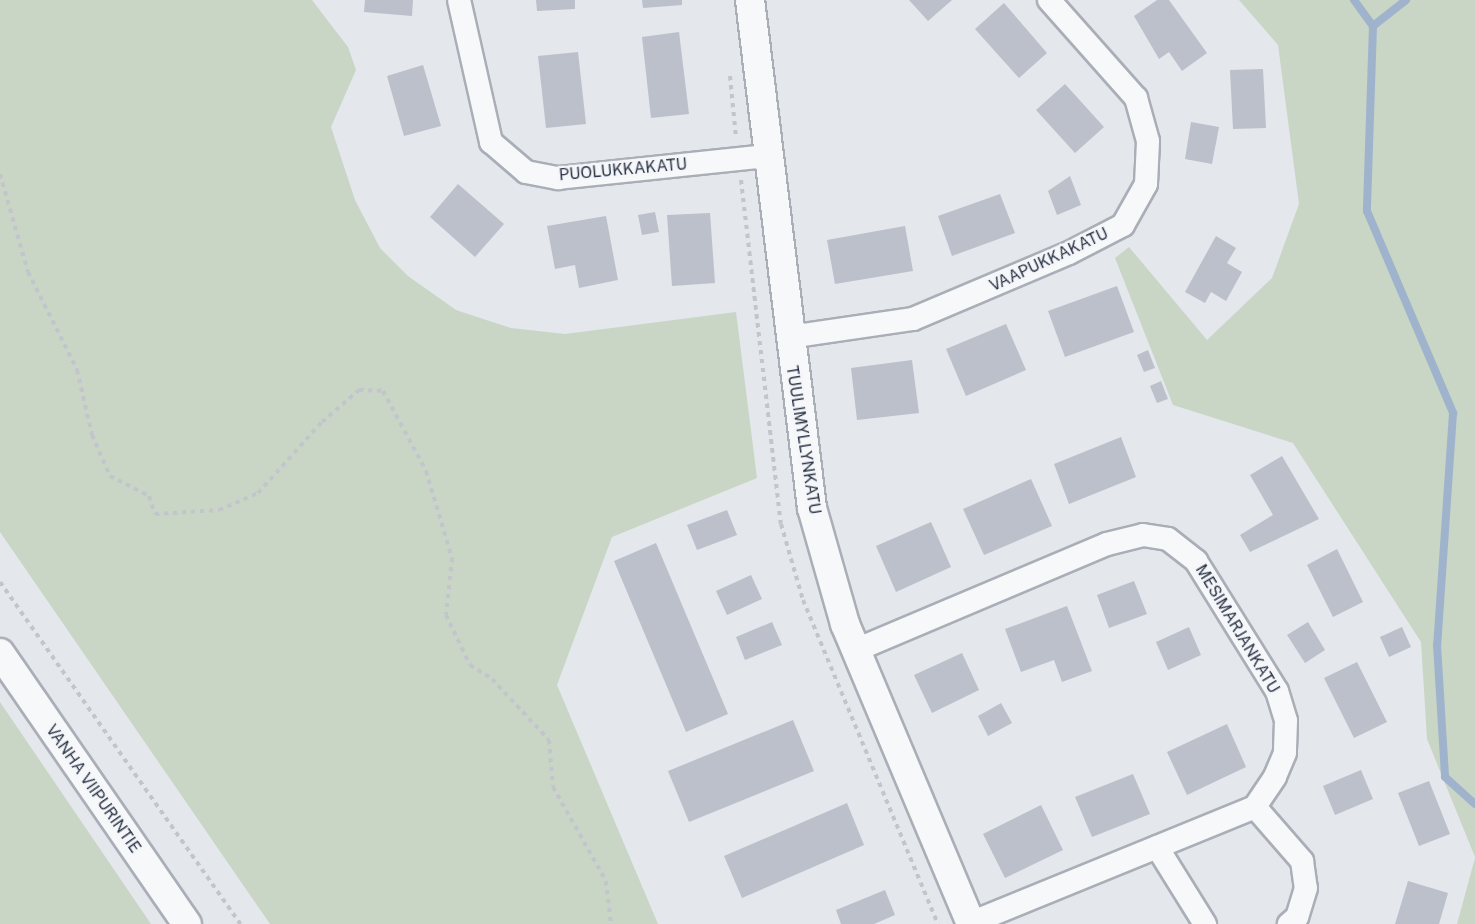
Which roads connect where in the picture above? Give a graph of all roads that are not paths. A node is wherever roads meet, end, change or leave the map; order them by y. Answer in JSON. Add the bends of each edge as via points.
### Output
{"nodes":[{"id":1,"x":459,"y":0,"type":"edge"},
{"id":2,"x":750,"y":0,"type":"edge"},
{"id":3,"x":1049,"y":0,"type":"edge"},
{"id":4,"x":768,"y":156,"type":"junction"},
{"id":5,"x":789,"y":337,"type":"junction"},
{"id":6,"x":856,"y":650,"type":"junction"},
{"id":7,"x":0,"y":653,"type":"edge"},
{"id":8,"x":1255,"y":807,"type":"junction"},
{"id":9,"x":1157,"y":847,"type":"junction"},
{"id":10,"x":187,"y":924,"type":"edge"},
{"id":11,"x":971,"y":924,"type":"edge"},
{"id":12,"x":1205,"y":924,"type":"edge"},
{"id":13,"x":1289,"y":924,"type":"edge"}],
"edges":[{"from":1,"to":4,"type":"street","name":"PUOLUKKAKATU","via":[[491,142],[526,172],[558,178]]},
{"from":2,"to":4,"type":"street","name":"TUULIMYLLYNKATU"},
{"from":3,"to":5,"type":"street","name":"VAAPUKKAKATU","via":[[1136,98],[1148,141],[1146,184],[1122,225],[1069,254],[913,320]]},
{"from":4,"to":5,"type":"street","name":"TUULIMYLLYNKATU"},
{"from":5,"to":6,"type":"street","name":"TUULIMYLLYNKATU","via":[[812,508]]},
{"from":6,"to":8,"type":"street","name":"MESIMARJANKATU","via":[[1107,544],[1143,535],[1168,539],[1197,561],[1277,691],[1286,721],[1284,753],[1275,777]]},
{"from":6,"to":11,"type":"street","name":"TUULIMYLLYNKATU"},
{"from":7,"to":10,"type":"street","name":"VANHA VIIPURINTIE"},
{"from":8,"to":9,"type":"street"},
{"from":8,"to":13,"type":"street","via":[[1302,861],[1306,888],[1297,917]]},
{"from":9,"to":11,"type":"street"},
{"from":9,"to":12,"type":"street"}]}
